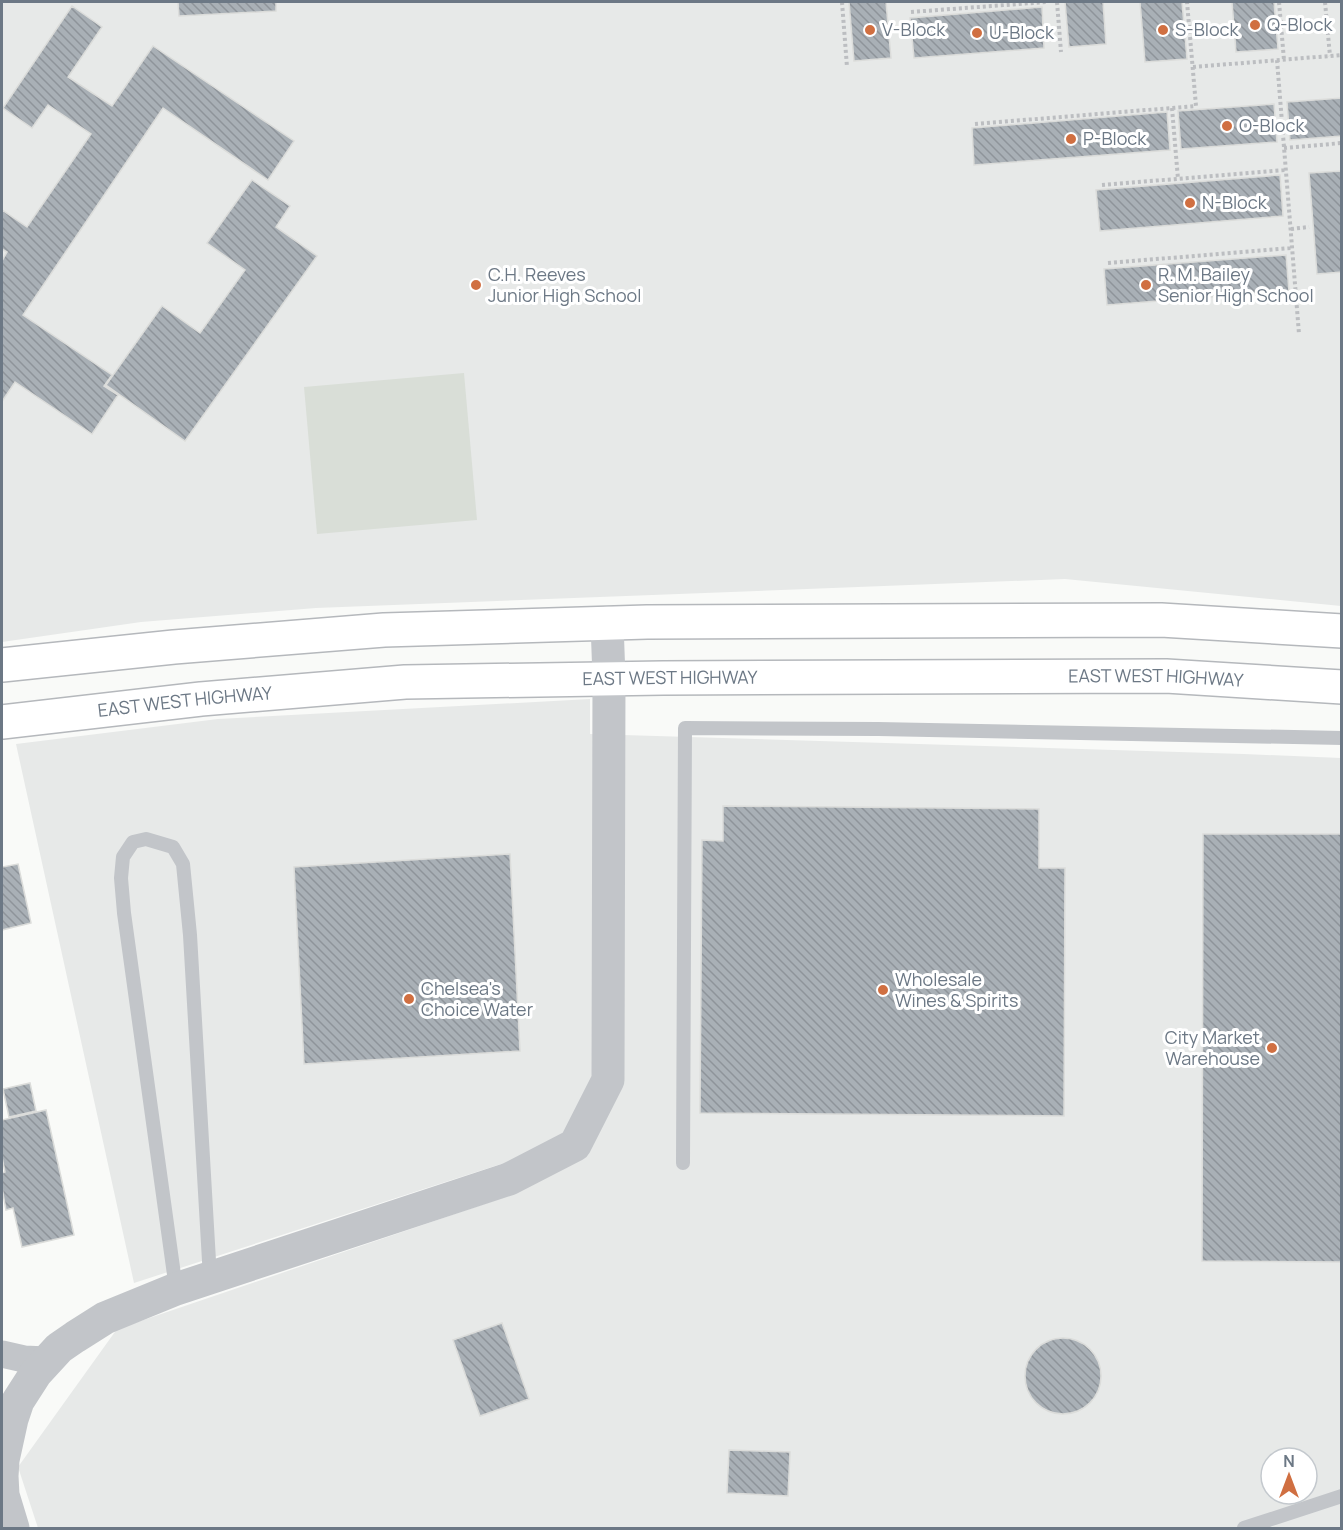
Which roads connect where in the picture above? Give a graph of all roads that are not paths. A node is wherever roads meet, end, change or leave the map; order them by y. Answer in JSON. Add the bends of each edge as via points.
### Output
{"nodes":[{"id":1,"x":607,"y":623,"type":"junction"},
{"id":2,"x":1341,"y":631,"type":"edge"},
{"id":3,"x":2,"y":665,"type":"edge"},
{"id":4,"x":609,"y":678,"type":"junction"},
{"id":5,"x":1341,"y":687,"type":"edge"},
{"id":6,"x":2,"y":722,"type":"edge"},
{"id":7,"x":1341,"y":738,"type":"edge"},
{"id":8,"x":683,"y":1163,"type":"dead end"},
{"id":9,"x":210,"y":1278,"type":"junction"},
{"id":10,"x":176,"y":1289,"type":"junction"},
{"id":11,"x":2,"y":1354,"type":"edge"},
{"id":12,"x":48,"y":1360,"type":"junction"},
{"id":13,"x":2,"y":1457,"type":"edge"},
{"id":14,"x":1341,"y":1496,"type":"edge"},
{"id":15,"x":13,"y":1528,"type":"edge"},
{"id":16,"x":1244,"y":1528,"type":"edge"}],
"edges":[{"from":1,"to":2,"type":"highway","via":[[1161,620]]},
{"from":1,"to":3,"type":"highway","via":[[384,630]]},
{"from":1,"to":4,"type":"street"},
{"from":4,"to":5,"type":"highway","name":"EAST WEST HIGHWAY","via":[[1166,676]]},
{"from":4,"to":6,"type":"highway","name":"EAST WEST HIGHWAY","via":[[405,682],[201,699]]},
{"from":4,"to":9,"type":"street","via":[[608,1080],[575,1145],[509,1179]]},
{"from":7,"to":8,"type":"lane","via":[[685,728]]},
{"from":9,"to":10,"type":"street"},
{"from":9,"to":10,"type":"lane","via":[[183,864],[173,847],[146,839],[133,842],[123,857],[121,878]]},
{"from":10,"to":12,"type":"street","via":[[105,1318],[59,1348]]},
{"from":11,"to":12,"type":"street"},
{"from":12,"to":13,"type":"street","via":[[18,1401]]},
{"from":13,"to":15,"type":"street","via":[[3,1495]]},
{"from":14,"to":16,"type":"lane"}]}
